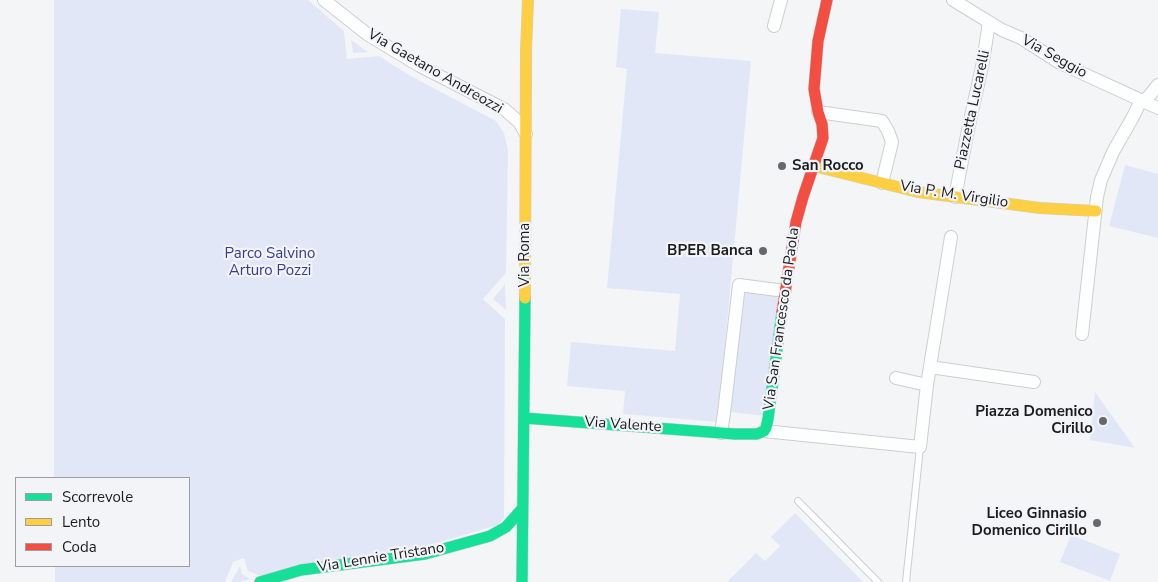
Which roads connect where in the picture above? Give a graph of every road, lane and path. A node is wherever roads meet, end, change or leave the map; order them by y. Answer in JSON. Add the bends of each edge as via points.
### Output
{"nodes":[{"id":1,"x":313,"y":0,"type":"edge"},
{"id":2,"x":324,"y":0,"type":"edge"},
{"id":3,"x":528,"y":0,"type":"edge"},
{"id":4,"x":781,"y":0,"type":"edge"},
{"id":5,"x":827,"y":0,"type":"edge"},
{"id":6,"x":953,"y":0,"type":"edge"},
{"id":7,"x":989,"y":22,"type":"junction"},
{"id":8,"x":774,"y":26,"type":"dead end"},
{"id":9,"x":1158,"y":85,"type":"edge"},
{"id":10,"x":1143,"y":101,"type":"junction"},
{"id":11,"x":1158,"y":108,"type":"edge"},
{"id":12,"x":818,"y":112,"type":"junction"},
{"id":13,"x":509,"y":114,"type":"junction"},
{"id":14,"x":526,"y":134,"type":"junction"},
{"id":15,"x":814,"y":166,"type":"junction"},
{"id":16,"x":882,"y":183,"type":"junction"},
{"id":17,"x":955,"y":197,"type":"junction"},
{"id":18,"x":1096,"y":210,"type":"junction"},
{"id":19,"x":951,"y":237,"type":"dead end"},
{"id":20,"x":785,"y":291,"type":"junction"},
{"id":21,"x":1082,"y":334,"type":"dead end"},
{"id":22,"x":930,"y":367,"type":"junction"},
{"id":23,"x":896,"y":378,"type":"dead end"},
{"id":24,"x":1034,"y":382,"type":"dead end"},
{"id":25,"x":927,"y":385,"type":"junction"},
{"id":26,"x":524,"y":418,"type":"junction"},
{"id":27,"x":764,"y":431,"type":"junction"},
{"id":28,"x":721,"y":432,"type":"junction"},
{"id":29,"x":920,"y":446,"type":"junction"},
{"id":30,"x":798,"y":501,"type":"dead end"},
{"id":31,"x":522,"y":509,"type":"junction"},
{"id":32,"x":260,"y":582,"type":"edge"},
{"id":33,"x":522,"y":582,"type":"edge"},
{"id":34,"x":878,"y":582,"type":"edge"},
{"id":35,"x":906,"y":582,"type":"edge"}],
"edges":[{"from":1,"to":13,"type":"street","name":"Via Gaetano Andreozzi","via":[[364,39],[417,72],[494,112]]},
{"from":2,"to":13,"type":"street","name":"Via Gaetano Andreozzi","via":[[420,66],[498,105]]},
{"from":3,"to":14,"type":"street","name":"Via Roma"},
{"from":4,"to":8,"type":"street"},
{"from":5,"to":12,"type":"street","name":"Via San Francesco da Paola","via":[[815,67]]},
{"from":6,"to":7,"type":"street","name":"Via Seggio"},
{"from":7,"to":10,"type":"street","name":"Via Seggio","via":[[1021,38],[1060,64]]},
{"from":7,"to":17,"type":"street","name":"Piazzetta Lucarelli"},
{"from":9,"to":10,"type":"street"},
{"from":10,"to":11,"type":"street","name":"Via Seggio"},
{"from":10,"to":18,"type":"street","via":[[1112,152],[1096,197]]},
{"from":12,"to":15,"type":"street","name":"Via San Francesco da Paola","via":[[823,138]]},
{"from":12,"to":16,"type":"street","via":[[882,121],[892,142]]},
{"from":13,"to":14,"type":"street"},
{"from":14,"to":26,"type":"street","name":"Via Roma"},
{"from":15,"to":16,"type":"street","name":"Via P. M. Virgilio"},
{"from":15,"to":20,"type":"street","name":"Via San Francesco da Paola","via":[[796,222]]},
{"from":16,"to":17,"type":"street","name":"Via P. M. Virgilio"},
{"from":17,"to":18,"type":"street","name":"Via P. M. Virgilio","via":[[1040,208]]},
{"from":18,"to":21,"type":"street"},
{"from":19,"to":22,"type":"street"},
{"from":20,"to":27,"type":"street","name":"Via San Francesco da Paola"},
{"from":20,"to":28,"type":"street","via":[[739,285]]},
{"from":22,"to":24,"type":"street"},
{"from":22,"to":25,"type":"street"},
{"from":23,"to":25,"type":"street"},
{"from":25,"to":29,"type":"street"},
{"from":26,"to":28,"type":"street","name":"Via Valente"},
{"from":26,"to":31,"type":"street","name":"Via Roma"},
{"from":27,"to":28,"type":"street","name":"Via San Francesco da Paola","via":[[757,434]]},
{"from":27,"to":29,"type":"street"},
{"from":29,"to":35,"type":"lane"},
{"from":30,"to":34,"type":"lane"},
{"from":31,"to":32,"type":"street","name":"Via Lennie Tristano","via":[[506,527],[490,536],[425,554],[300,570]]},
{"from":31,"to":33,"type":"street","name":"Via Roma"}]}
